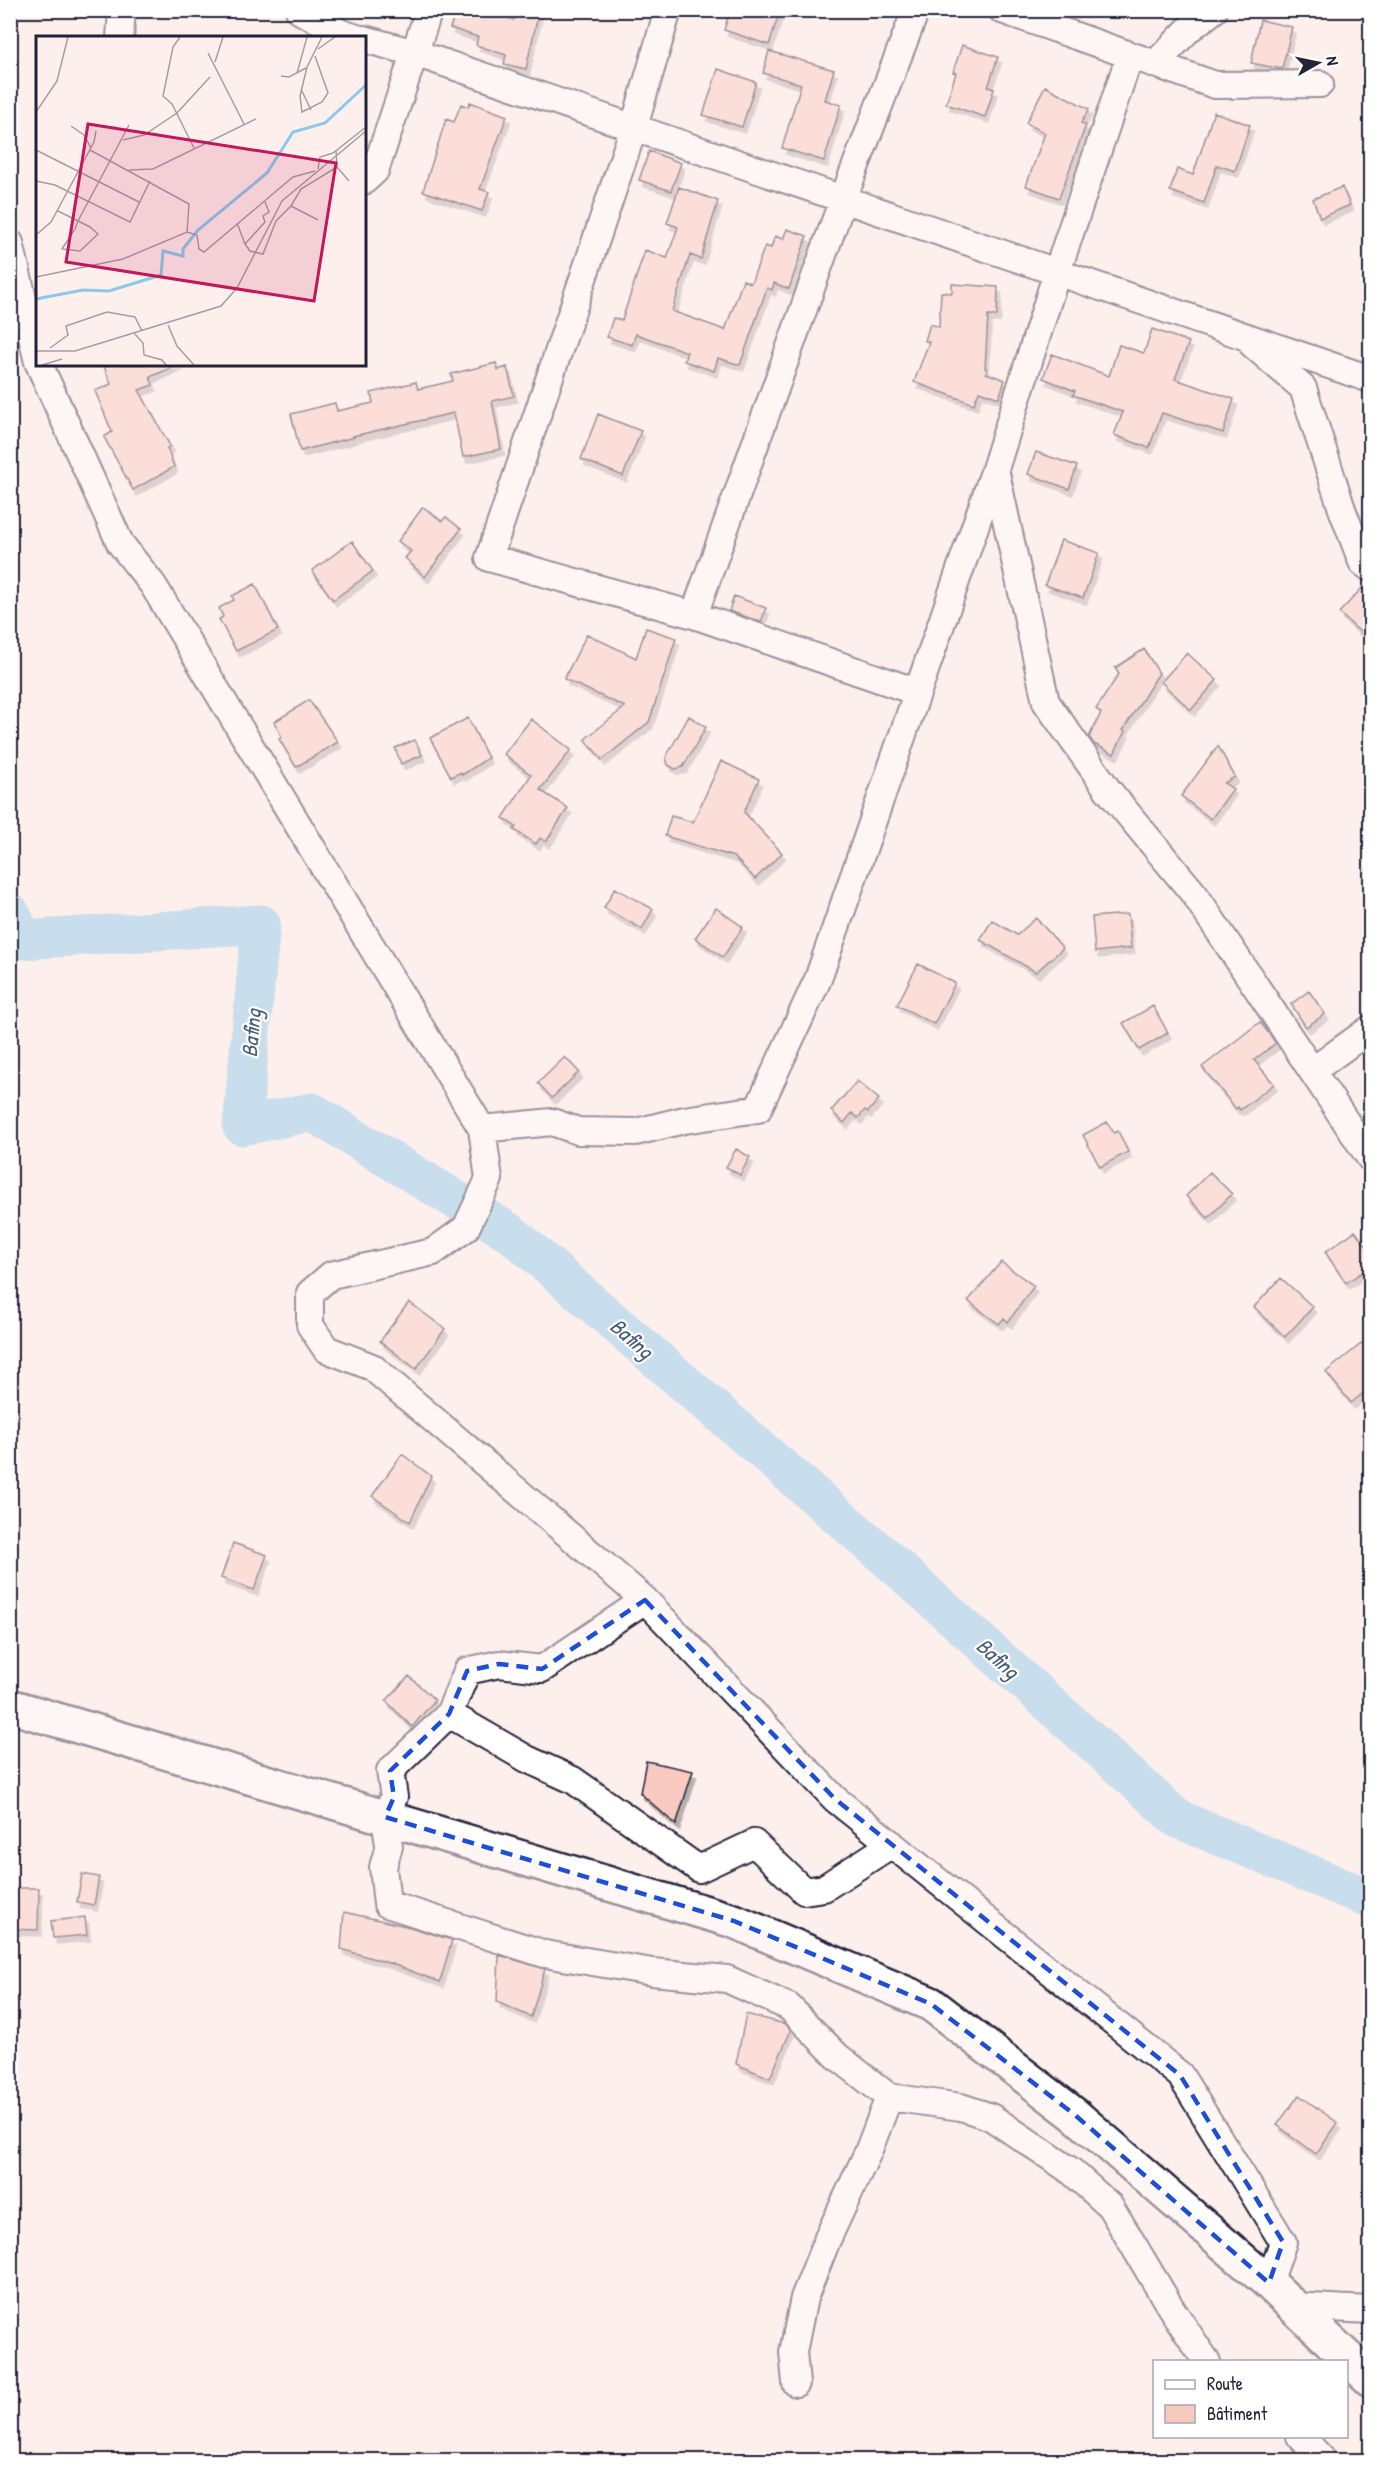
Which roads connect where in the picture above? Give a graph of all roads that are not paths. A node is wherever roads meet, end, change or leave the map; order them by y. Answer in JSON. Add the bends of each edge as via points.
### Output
{"nodes":[{"id":1,"x":122,"y":10,"type":"edge"},
{"id":2,"x":298,"y":10,"type":"edge"},
{"id":3,"x":429,"y":10,"type":"edge"},
{"id":4,"x":668,"y":10,"type":"edge"},
{"id":5,"x":916,"y":10,"type":"edge"},
{"id":6,"x":1002,"y":10,"type":"edge"},
{"id":7,"x":1214,"y":10,"type":"edge"},
{"id":8,"x":120,"y":36,"type":"edge"},
{"id":9,"x":351,"y":36,"type":"edge"},
{"id":10,"x":366,"y":40,"type":"edge"},
{"id":11,"x":415,"y":53,"type":"junction"},
{"id":12,"x":1130,"y":55,"type":"junction"},
{"id":13,"x":1155,"y":64,"type":"junction"},
{"id":14,"x":1320,"y":84,"type":"dead end"},
{"id":15,"x":634,"y":128,"type":"junction"},
{"id":16,"x":366,"y":179,"type":"edge"},
{"id":17,"x":843,"y":199,"type":"junction"},
{"id":18,"x":10,"y":243,"type":"edge"},
{"id":19,"x":1057,"y":272,"type":"junction"},
{"id":20,"x":1241,"y":334,"type":"junction"},
{"id":21,"x":36,"y":354,"type":"edge"},
{"id":22,"x":39,"y":366,"type":"edge"},
{"id":23,"x":1371,"y":379,"type":"edge"},
{"id":24,"x":994,"y":469,"type":"junction"},
{"id":25,"x":1371,"y":568,"type":"edge"},
{"id":26,"x":694,"y":615,"type":"junction"},
{"id":27,"x":917,"y":692,"type":"junction"},
{"id":28,"x":1371,"y":1029,"type":"edge"},
{"id":29,"x":1312,"y":1071,"type":"junction"},
{"id":30,"x":482,"y":1129,"type":"junction"},
{"id":31,"x":1371,"y":1158,"type":"edge"},
{"id":32,"x":645,"y":1600,"type":"junction"},
{"id":33,"x":10,"y":1706,"type":"edge"},
{"id":34,"x":449,"y":1714,"type":"junction"},
{"id":35,"x":385,"y":1817,"type":"junction"},
{"id":36,"x":892,"y":1845,"type":"junction"},
{"id":37,"x":889,"y":2097,"type":"junction"},
{"id":38,"x":1269,"y":2283,"type":"junction"},
{"id":39,"x":1291,"y":2306,"type":"junction"},
{"id":40,"x":1371,"y":2310,"type":"edge"},
{"id":41,"x":1206,"y":2360,"type":"edge"},
{"id":42,"x":1371,"y":2379,"type":"edge"},
{"id":43,"x":796,"y":2383,"type":"dead end"},
{"id":44,"x":1302,"y":2438,"type":"edge"},
{"id":45,"x":1323,"y":2460,"type":"edge"}],
"edges":[{"from":1,"to":8,"type":"street"},
{"from":2,"to":9,"type":"street"},
{"from":3,"to":11,"type":"street"},
{"from":4,"to":15,"type":"street"},
{"from":5,"to":17,"type":"street"},
{"from":6,"to":12,"type":"street"},
{"from":7,"to":13,"type":"street"},
{"from":10,"to":11,"type":"street"},
{"from":11,"to":15,"type":"street"},
{"from":11,"to":16,"type":"street","via":[[375,171]]},
{"from":12,"to":13,"type":"street"},
{"from":12,"to":19,"type":"street"},
{"from":13,"to":14,"type":"street","via":[[1215,85]]},
{"from":15,"to":17,"type":"street"},
{"from":15,"to":26,"type":"street","via":[[489,558]]},
{"from":17,"to":19,"type":"street"},
{"from":17,"to":26,"type":"street"},
{"from":18,"to":21,"type":"street"},
{"from":19,"to":20,"type":"street"},
{"from":19,"to":24,"type":"street"},
{"from":20,"to":23,"type":"street"},
{"from":20,"to":25,"type":"street","via":[[1304,388],[1342,509],[1362,562]]},
{"from":22,"to":30,"type":"street","via":[[120,543],[153,585]]},
{"from":24,"to":27,"type":"street"},
{"from":24,"to":29,"type":"street","via":[[1046,702],[1108,790],[1195,895]]},
{"from":26,"to":27,"type":"street"},
{"from":27,"to":30,"type":"street","via":[[818,978],[758,1109],[636,1132],[578,1131],[552,1122]]},
{"from":28,"to":29,"type":"street"},
{"from":29,"to":31,"type":"street"},
{"from":30,"to":32,"type":"street","via":[[489,1179],[466,1228],[433,1252],[331,1275],[310,1293],[310,1325],[326,1350],[372,1367]]},
{"from":32,"to":34,"type":"street","via":[[542,1669],[499,1664],[467,1671]]},
{"from":32,"to":36,"type":"street","via":[[836,1799]]},
{"from":33,"to":35,"type":"main road"},
{"from":34,"to":35,"type":"street","via":[[390,1771],[394,1797]]},
{"from":34,"to":36,"type":"street","via":[[527,1759],[573,1780],[699,1869],[754,1843],[804,1891],[824,1888]]},
{"from":35,"to":37,"type":"street","via":[[389,1845],[382,1867],[387,1904],[546,1954],[652,1972],[727,1979],[789,2007],[837,2056]]},
{"from":35,"to":38,"type":"main road","via":[[735,1921],[931,2004],[1076,2115]]},
{"from":36,"to":38,"type":"street","via":[[1180,2075],[1283,2242]]},
{"from":37,"to":41,"type":"street","via":[[961,2107],[991,2117],[1071,2171],[1110,2206]]},
{"from":37,"to":43,"type":"street","via":[[804,2298],[793,2352]]},
{"from":38,"to":39,"type":"main road"},
{"from":39,"to":40,"type":"street"},
{"from":39,"to":42,"type":"main road"},
{"from":44,"to":45,"type":"street"}]}
